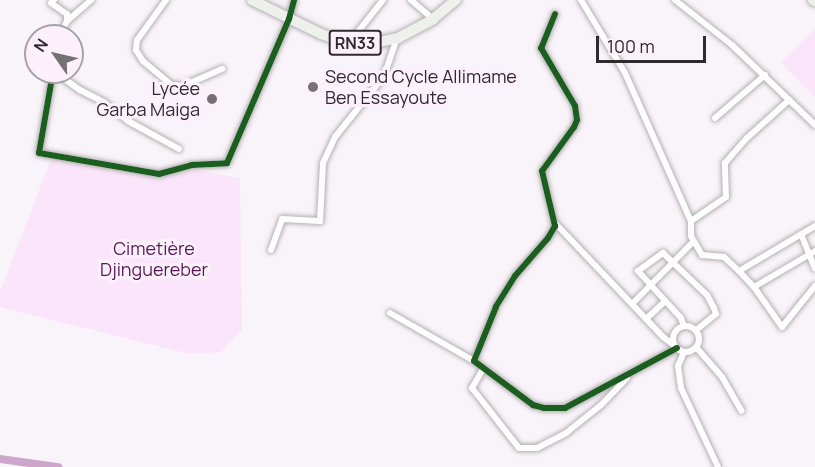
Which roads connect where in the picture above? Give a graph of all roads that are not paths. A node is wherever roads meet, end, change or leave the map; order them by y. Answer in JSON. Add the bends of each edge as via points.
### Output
{"nodes":[{"id":1,"x":54,"y":0,"type":"edge"},
{"id":2,"x":91,"y":0,"type":"edge"},
{"id":3,"x":166,"y":0,"type":"edge"},
{"id":4,"x":252,"y":0,"type":"edge"},
{"id":5,"x":294,"y":0,"type":"edge"},
{"id":6,"x":384,"y":0,"type":"edge"},
{"id":7,"x":411,"y":0,"type":"edge"},
{"id":8,"x":456,"y":0,"type":"edge"},
{"id":9,"x":581,"y":0,"type":"edge"},
{"id":10,"x":675,"y":0,"type":"edge"},
{"id":11,"x":268,"y":3,"type":"edge"},
{"id":12,"x":555,"y":14,"type":"dead end"},
{"id":13,"x":289,"y":19,"type":"junction"},
{"id":14,"x":433,"y":19,"type":"junction"},
{"id":15,"x":67,"y":21,"type":"junction"},
{"id":16,"x":66,"y":24,"type":"edge"},
{"id":17,"x":398,"y":38,"type":"junction"},
{"id":18,"x":349,"y":43,"type":"junction"},
{"id":19,"x":222,"y":69,"type":"dead end"},
{"id":20,"x":765,"y":75,"type":"junction"},
{"id":21,"x":52,"y":84,"type":"edge"},
{"id":22,"x":71,"y":84,"type":"edge"},
{"id":23,"x":789,"y":100,"type":"junction"},
{"id":24,"x":715,"y":118,"type":"dead end"},
{"id":25,"x":815,"y":125,"type":"edge"},
{"id":26,"x":178,"y":149,"type":"dead end"},
{"id":27,"x":692,"y":221,"type":"junction"},
{"id":28,"x":554,"y":222,"type":"junction"},
{"id":29,"x":815,"y":226,"type":"edge"},
{"id":30,"x":801,"y":234,"type":"junction"},
{"id":31,"x":694,"y":241,"type":"junction"},
{"id":32,"x":271,"y":250,"type":"dead end"},
{"id":33,"x":812,"y":253,"type":"edge"},
{"id":34,"x":673,"y":263,"type":"junction"},
{"id":35,"x":815,"y":268,"type":"edge"},
{"id":36,"x":738,"y":271,"type":"junction"},
{"id":37,"x":651,"y":285,"type":"junction"},
{"id":38,"x":815,"y":286,"type":"edge"},
{"id":39,"x":754,"y":287,"type":"junction"},
{"id":40,"x":665,"y":301,"type":"junction"},
{"id":41,"x":632,"y":304,"type":"junction"},
{"id":42,"x":390,"y":313,"type":"dead end"},
{"id":43,"x":646,"y":319,"type":"junction"},
{"id":44,"x":684,"y":326,"type":"junction"},
{"id":45,"x":696,"y":330,"type":"junction"},
{"id":46,"x":676,"y":347,"type":"junction"},
{"id":47,"x":696,"y":347,"type":"junction"},
{"id":48,"x":684,"y":352,"type":"junction"},
{"id":49,"x":474,"y":362,"type":"junction"},
{"id":50,"x":483,"y":369,"type":"junction"},
{"id":51,"x":631,"y":374,"type":"junction"},
{"id":52,"x":742,"y":411,"type":"dead end"},
{"id":53,"x":718,"y":467,"type":"edge"}],
"edges":[{"from":1,"to":15,"type":"street","via":[[51,3],[67,14]]},
{"from":2,"to":15,"type":"street"},
{"from":3,"to":19,"type":"street","via":[[137,40],[136,50],[143,61],[172,85],[183,86]]},
{"from":4,"to":11,"type":"main road","number":"RN33"},
{"from":5,"to":13,"type":"street"},
{"from":6,"to":18,"type":"street"},
{"from":7,"to":14,"type":"street"},
{"from":8,"to":14,"type":"main road","number":"RN33"},
{"from":9,"to":27,"type":"street","via":[[625,73]]},
{"from":10,"to":20,"type":"street"},
{"from":11,"to":13,"type":"main road","number":"RN33"},
{"from":12,"to":28,"type":"street","via":[[541,48],[576,106],[577,120],[542,171]]},
{"from":13,"to":18,"type":"main road","number":"RN33"},
{"from":13,"to":21,"type":"street","via":[[227,163],[192,165],[159,174],[39,153]]},
{"from":14,"to":17,"type":"main road","number":"RN33"},
{"from":15,"to":16,"type":"street"},
{"from":17,"to":18,"type":"main road","number":"RN33","via":[[370,44]]},
{"from":17,"to":32,"type":"street","via":[[384,76],[335,137],[323,163],[320,221],[282,219]]},
{"from":20,"to":23,"type":"street"},
{"from":20,"to":24,"type":"street"},
{"from":22,"to":26,"type":"street"},
{"from":23,"to":25,"type":"street"},
{"from":23,"to":27,"type":"street","via":[[725,163],[726,197]]},
{"from":27,"to":31,"type":"street"},
{"from":28,"to":41,"type":"street"},
{"from":28,"to":49,"type":"street","via":[[552,232],[515,276],[496,307]]},
{"from":29,"to":30,"type":"street"},
{"from":30,"to":33,"type":"street"},
{"from":30,"to":36,"type":"street"},
{"from":31,"to":34,"type":"street"},
{"from":31,"to":36,"type":"street","via":[[702,255],[724,257]]},
{"from":33,"to":35,"type":"street"},
{"from":33,"to":39,"type":"street"},
{"from":34,"to":37,"type":"street"},
{"from":34,"to":37,"type":"street","via":[[663,254],[638,271]]},
{"from":34,"to":45,"type":"street","via":[[707,295],[714,308],[716,314]]},
{"from":36,"to":39,"type":"street"},
{"from":37,"to":40,"type":"street"},
{"from":37,"to":41,"type":"street"},
{"from":38,"to":39,"type":"street","via":[[782,327]]},
{"from":40,"to":43,"type":"street"},
{"from":40,"to":44,"type":"street"},
{"from":41,"to":43,"type":"street"},
{"from":42,"to":49,"type":"street"},
{"from":43,"to":46,"type":"street"},
{"from":44,"to":45,"type":"street"},
{"from":44,"to":46,"type":"street","via":[[674,333]]},
{"from":45,"to":47,"type":"street"},
{"from":46,"to":48,"type":"street"},
{"from":46,"to":51,"type":"street"},
{"from":47,"to":48,"type":"street"},
{"from":47,"to":52,"type":"street","via":[[722,377]]},
{"from":48,"to":53,"type":"street","via":[[678,366],[681,388]]},
{"from":49,"to":50,"type":"street"},
{"from":50,"to":51,"type":"street","via":[[533,405],[544,408],[565,408]]},
{"from":50,"to":51,"type":"street","via":[[472,388],[519,448],[537,448],[566,433]]}]}
